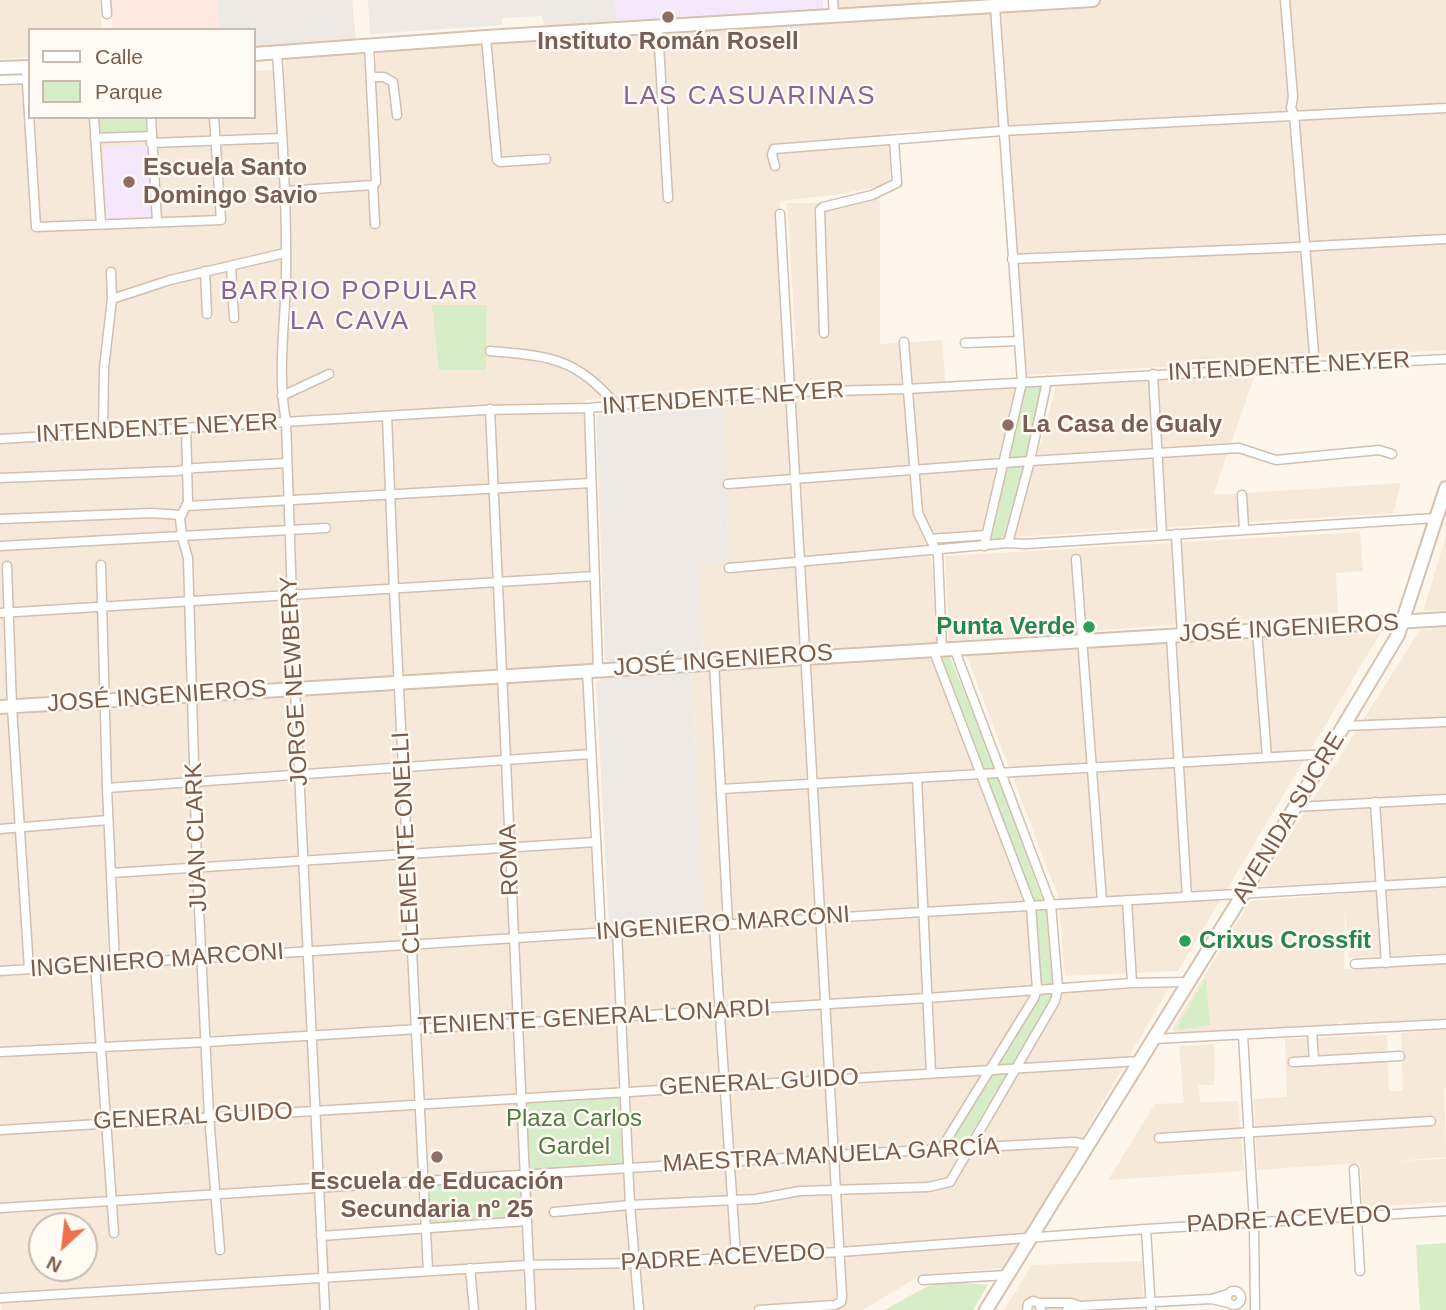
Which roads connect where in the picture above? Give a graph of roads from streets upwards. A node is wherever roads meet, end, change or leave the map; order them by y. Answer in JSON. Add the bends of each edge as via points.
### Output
{"nodes":[{"id":1,"x":106,"y":0,"type":"edge"},
{"id":2,"x":833,"y":0,"type":"edge"},
{"id":3,"x":1093,"y":0,"type":"edge"},
{"id":4,"x":1285,"y":0,"type":"edge"},
{"id":5,"x":925,"y":5,"type":"edge"},
{"id":6,"x":995,"y":7,"type":"junction"},
{"id":7,"x":107,"y":14,"type":"dead end"},
{"id":8,"x":834,"y":16,"type":"junction"},
{"id":9,"x":658,"y":28,"type":"junction"},
{"id":10,"x":486,"y":37,"type":"junction"},
{"id":11,"x":369,"y":45,"type":"junction"},
{"id":12,"x":277,"y":53,"type":"junction"},
{"id":13,"x":256,"y":54,"type":"edge"},
{"id":14,"x":0,"y":68,"type":"edge"},
{"id":15,"x":28,"y":73,"type":"edge"},
{"id":16,"x":371,"y":78,"type":"junction"},
{"id":17,"x":0,"y":80,"type":"edge"},
{"id":18,"x":1446,"y":108,"type":"edge"},
{"id":19,"x":1294,"y":114,"type":"junction"},
{"id":20,"x":397,"y":115,"type":"dead end"},
{"id":21,"x":30,"y":119,"type":"edge"},
{"id":22,"x":94,"y":119,"type":"edge"},
{"id":23,"x":151,"y":119,"type":"edge"},
{"id":24,"x":214,"y":119,"type":"edge"},
{"id":25,"x":1002,"y":131,"type":"junction"},
{"id":26,"x":95,"y":138,"type":"junction"},
{"id":27,"x":282,"y":138,"type":"junction"},
{"id":28,"x":151,"y":139,"type":"junction"},
{"id":29,"x":894,"y":140,"type":"junction"},
{"id":30,"x":215,"y":141,"type":"junction"},
{"id":31,"x":546,"y":159,"type":"dead end"},
{"id":32,"x":775,"y":166,"type":"dead end"},
{"id":33,"x":375,"y":181,"type":"junction"},
{"id":34,"x":285,"y":191,"type":"junction"},
{"id":35,"x":668,"y":198,"type":"dead end"},
{"id":36,"x":780,"y":214,"type":"dead end"},
{"id":37,"x":157,"y":222,"type":"junction"},
{"id":38,"x":101,"y":224,"type":"junction"},
{"id":39,"x":375,"y":224,"type":"dead end"},
{"id":40,"x":1446,"y":239,"type":"edge"},
{"id":41,"x":1306,"y":246,"type":"junction"},
{"id":42,"x":285,"y":253,"type":"junction"},
{"id":43,"x":1012,"y":259,"type":"junction"},
{"id":44,"x":231,"y":267,"type":"junction"},
{"id":45,"x":205,"y":271,"type":"junction"},
{"id":46,"x":111,"y":272,"type":"dead end"},
{"id":47,"x":111,"y":299,"type":"junction"},
{"id":48,"x":207,"y":314,"type":"dead end"},
{"id":49,"x":234,"y":318,"type":"dead end"},
{"id":50,"x":824,"y":333,"type":"dead end"},
{"id":51,"x":1019,"y":341,"type":"junction"},
{"id":52,"x":904,"y":342,"type":"dead end"},
{"id":53,"x":965,"y":343,"type":"dead end"},
{"id":54,"x":490,"y":351,"type":"dead end"},
{"id":55,"x":1446,"y":359,"type":"edge"},
{"id":56,"x":1315,"y":365,"type":"junction"},
{"id":57,"x":328,"y":374,"type":"dead end"},
{"id":58,"x":1153,"y":374,"type":"junction"},
{"id":59,"x":1047,"y":381,"type":"junction"},
{"id":60,"x":1022,"y":382,"type":"junction"},
{"id":61,"x":907,"y":390,"type":"junction"},
{"id":62,"x":791,"y":392,"type":"junction"},
{"id":63,"x":282,"y":396,"type":"junction"},
{"id":64,"x":616,"y":405,"type":"junction"},
{"id":65,"x":589,"y":408,"type":"junction"},
{"id":66,"x":490,"y":410,"type":"junction"},
{"id":67,"x":387,"y":415,"type":"junction"},
{"id":68,"x":286,"y":421,"type":"junction"},
{"id":69,"x":186,"y":427,"type":"junction"},
{"id":70,"x":103,"y":432,"type":"junction"},
{"id":71,"x":0,"y":439,"type":"edge"},
{"id":72,"x":1156,"y":453,"type":"junction"},
{"id":73,"x":1392,"y":454,"type":"dead end"},
{"id":74,"x":1030,"y":461,"type":"junction"},
{"id":75,"x":287,"y":463,"type":"junction"},
{"id":76,"x":1004,"y":464,"type":"junction"},
{"id":77,"x":187,"y":469,"type":"junction"},
{"id":78,"x":916,"y":471,"type":"junction"},
{"id":79,"x":0,"y":478,"type":"edge"},
{"id":80,"x":795,"y":478,"type":"junction"},
{"id":81,"x":591,"y":483,"type":"junction"},
{"id":82,"x":729,"y":484,"type":"dead end"},
{"id":83,"x":1446,"y":488,"type":"edge"},
{"id":84,"x":493,"y":489,"type":"junction"},
{"id":85,"x":391,"y":495,"type":"junction"},
{"id":86,"x":1242,"y":495,"type":"dead end"},
{"id":87,"x":288,"y":500,"type":"junction"},
{"id":88,"x":187,"y":506,"type":"junction"},
{"id":89,"x":181,"y":515,"type":"junction"},
{"id":90,"x":1436,"y":518,"type":"junction"},
{"id":91,"x":0,"y":519,"type":"edge"},
{"id":92,"x":326,"y":528,"type":"dead end"},
{"id":93,"x":1244,"y":529,"type":"junction"},
{"id":94,"x":289,"y":530,"type":"junction"},
{"id":95,"x":1176,"y":534,"type":"junction"},
{"id":96,"x":986,"y":535,"type":"junction"},
{"id":97,"x":1162,"y":535,"type":"junction"},
{"id":98,"x":182,"y":537,"type":"junction"},
{"id":99,"x":930,"y":540,"type":"junction"},
{"id":100,"x":1008,"y":543,"type":"junction"},
{"id":101,"x":0,"y":546,"type":"edge"},
{"id":102,"x":984,"y":546,"type":"junction"},
{"id":103,"x":936,"y":551,"type":"junction"},
{"id":104,"x":1076,"y":559,"type":"dead end"},
{"id":105,"x":799,"y":562,"type":"junction"},
{"id":106,"x":101,"y":565,"type":"dead end"},
{"id":107,"x":7,"y":566,"type":"dead end"},
{"id":108,"x":729,"y":568,"type":"dead end"},
{"id":109,"x":594,"y":576,"type":"junction"},
{"id":110,"x":497,"y":582,"type":"junction"},
{"id":111,"x":394,"y":589,"type":"junction"},
{"id":112,"x":291,"y":595,"type":"junction"},
{"id":113,"x":188,"y":601,"type":"junction"},
{"id":114,"x":103,"y":607,"type":"junction"},
{"id":115,"x":10,"y":612,"type":"junction"},
{"id":116,"x":0,"y":613,"type":"edge"},
{"id":117,"x":1446,"y":619,"type":"edge"},
{"id":118,"x":1404,"y":622,"type":"junction"},
{"id":119,"x":1256,"y":631,"type":"junction"},
{"id":120,"x":1177,"y":636,"type":"junction"},
{"id":121,"x":1084,"y":641,"type":"junction"},
{"id":122,"x":943,"y":649,"type":"junction"},
{"id":123,"x":804,"y":656,"type":"junction"},
{"id":124,"x":714,"y":662,"type":"junction"},
{"id":125,"x":593,"y":669,"type":"junction"},
{"id":126,"x":501,"y":676,"type":"junction"},
{"id":127,"x":398,"y":681,"type":"junction"},
{"id":128,"x":295,"y":688,"type":"junction"},
{"id":129,"x":192,"y":694,"type":"junction"},
{"id":130,"x":105,"y":699,"type":"junction"},
{"id":131,"x":6,"y":707,"type":"edge"},
{"id":132,"x":1446,"y":722,"type":"edge"},
{"id":133,"x":1344,"y":726,"type":"junction"},
{"id":134,"x":592,"y":754,"type":"junction"},
{"id":135,"x":1327,"y":754,"type":"junction"},
{"id":136,"x":1267,"y":757,"type":"junction"},
{"id":137,"x":505,"y":761,"type":"junction"},
{"id":138,"x":1180,"y":763,"type":"junction"},
{"id":139,"x":403,"y":768,"type":"junction"},
{"id":140,"x":1093,"y":768,"type":"junction"},
{"id":141,"x":1001,"y":774,"type":"junction"},
{"id":142,"x":299,"y":775,"type":"junction"},
{"id":143,"x":981,"y":775,"type":"junction"},
{"id":144,"x":916,"y":778,"type":"junction"},
{"id":145,"x":195,"y":782,"type":"junction"},
{"id":146,"x":812,"y":784,"type":"junction"},
{"id":147,"x":107,"y":788,"type":"junction"},
{"id":148,"x":721,"y":789,"type":"junction"},
{"id":149,"x":1446,"y":799,"type":"edge"},
{"id":150,"x":1375,"y":802,"type":"junction"},
{"id":151,"x":1295,"y":807,"type":"junction"},
{"id":152,"x":108,"y":820,"type":"junction"},
{"id":153,"x":20,"y":828,"type":"junction"},
{"id":154,"x":0,"y":829,"type":"edge"},
{"id":155,"x":596,"y":842,"type":"junction"},
{"id":156,"x":509,"y":848,"type":"junction"},
{"id":157,"x":407,"y":853,"type":"junction"},
{"id":158,"x":303,"y":860,"type":"junction"},
{"id":159,"x":197,"y":867,"type":"junction"},
{"id":160,"x":111,"y":873,"type":"junction"},
{"id":161,"x":1446,"y":882,"type":"edge"},
{"id":162,"x":1382,"y":886,"type":"junction"},
{"id":163,"x":1243,"y":894,"type":"junction"},
{"id":164,"x":1187,"y":897,"type":"junction"},
{"id":165,"x":1127,"y":900,"type":"junction"},
{"id":166,"x":1102,"y":901,"type":"junction"},
{"id":167,"x":1051,"y":905,"type":"junction"},
{"id":168,"x":1031,"y":906,"type":"junction"},
{"id":169,"x":923,"y":912,"type":"junction"},
{"id":170,"x":820,"y":918,"type":"junction"},
{"id":171,"x":728,"y":924,"type":"junction"},
{"id":172,"x":714,"y":925,"type":"junction"},
{"id":173,"x":617,"y":931,"type":"junction"},
{"id":174,"x":601,"y":932,"type":"junction"},
{"id":175,"x":513,"y":938,"type":"junction"},
{"id":176,"x":412,"y":944,"type":"junction"},
{"id":177,"x":308,"y":951,"type":"junction"},
{"id":178,"x":201,"y":957,"type":"junction"},
{"id":179,"x":1446,"y":960,"type":"edge"},
{"id":180,"x":115,"y":963,"type":"junction"},
{"id":181,"x":1386,"y":963,"type":"junction"},
{"id":182,"x":95,"y":964,"type":"junction"},
{"id":183,"x":1355,"y":964,"type":"dead end"},
{"id":184,"x":29,"y":969,"type":"junction"},
{"id":185,"x":0,"y":971,"type":"edge"},
{"id":186,"x":1188,"y":982,"type":"junction"},
{"id":187,"x":1132,"y":983,"type":"junction"},
{"id":188,"x":1058,"y":988,"type":"junction"},
{"id":189,"x":1037,"y":989,"type":"junction"},
{"id":190,"x":928,"y":998,"type":"junction"},
{"id":191,"x":825,"y":1004,"type":"junction"},
{"id":192,"x":719,"y":1011,"type":"junction"},
{"id":193,"x":621,"y":1017,"type":"junction"},
{"id":194,"x":517,"y":1023,"type":"junction"},
{"id":195,"x":1446,"y":1024,"type":"edge"},
{"id":196,"x":416,"y":1029,"type":"junction"},
{"id":197,"x":1312,"y":1031,"type":"junction"},
{"id":198,"x":312,"y":1035,"type":"junction"},
{"id":199,"x":1243,"y":1035,"type":"junction"},
{"id":200,"x":1153,"y":1039,"type":"junction"},
{"id":201,"x":206,"y":1042,"type":"junction"},
{"id":202,"x":102,"y":1046,"type":"junction"},
{"id":203,"x":0,"y":1052,"type":"edge"},
{"id":204,"x":1400,"y":1056,"type":"dead end"},
{"id":205,"x":1140,"y":1061,"type":"junction"},
{"id":206,"x":1314,"y":1061,"type":"junction"},
{"id":207,"x":1293,"y":1062,"type":"dead end"},
{"id":208,"x":1017,"y":1069,"type":"junction"},
{"id":209,"x":992,"y":1070,"type":"junction"},
{"id":210,"x":931,"y":1073,"type":"junction"},
{"id":211,"x":830,"y":1079,"type":"junction"},
{"id":212,"x":724,"y":1086,"type":"junction"},
{"id":213,"x":625,"y":1091,"type":"junction"},
{"id":214,"x":521,"y":1098,"type":"junction"},
{"id":215,"x":420,"y":1104,"type":"junction"},
{"id":216,"x":315,"y":1110,"type":"junction"},
{"id":217,"x":209,"y":1116,"type":"junction"},
{"id":218,"x":1431,"y":1121,"type":"dead end"},
{"id":219,"x":107,"y":1122,"type":"junction"},
{"id":220,"x":0,"y":1130,"type":"edge"},
{"id":221,"x":1249,"y":1131,"type":"junction"},
{"id":222,"x":1158,"y":1138,"type":"dead end"},
{"id":223,"x":1088,"y":1145,"type":"junction"},
{"id":224,"x":970,"y":1148,"type":"junction"},
{"id":225,"x":941,"y":1149,"type":"junction"},
{"id":226,"x":834,"y":1155,"type":"junction"},
{"id":227,"x":729,"y":1162,"type":"junction"},
{"id":228,"x":628,"y":1168,"type":"junction"},
{"id":229,"x":1354,"y":1169,"type":"dead end"},
{"id":230,"x":524,"y":1175,"type":"junction"},
{"id":231,"x":424,"y":1181,"type":"junction"},
{"id":232,"x":319,"y":1188,"type":"junction"},
{"id":233,"x":836,"y":1189,"type":"junction"},
{"id":234,"x":217,"y":1194,"type":"junction"},
{"id":235,"x":731,"y":1199,"type":"junction"},
{"id":236,"x":112,"y":1201,"type":"junction"},
{"id":237,"x":630,"y":1205,"type":"junction"},
{"id":238,"x":0,"y":1208,"type":"edge"},
{"id":239,"x":1446,"y":1211,"type":"edge"},
{"id":240,"x":554,"y":1212,"type":"dead end"},
{"id":241,"x":1357,"y":1216,"type":"junction"},
{"id":242,"x":526,"y":1221,"type":"junction"},
{"id":243,"x":1255,"y":1223,"type":"junction"},
{"id":244,"x":426,"y":1228,"type":"junction"},
{"id":245,"x":1146,"y":1228,"type":"junction"},
{"id":246,"x":114,"y":1233,"type":"dead end"},
{"id":247,"x":321,"y":1236,"type":"junction"},
{"id":248,"x":1031,"y":1237,"type":"junction"},
{"id":249,"x":220,"y":1250,"type":"dead end"},
{"id":250,"x":840,"y":1252,"type":"junction"},
{"id":251,"x":736,"y":1257,"type":"junction"},
{"id":252,"x":636,"y":1263,"type":"junction"},
{"id":253,"x":528,"y":1265,"type":"junction"},
{"id":254,"x":470,"y":1268,"type":"junction"},
{"id":255,"x":1360,"y":1270,"type":"dead end"},
{"id":256,"x":428,"y":1271,"type":"junction"},
{"id":257,"x":1007,"y":1275,"type":"junction"},
{"id":258,"x":323,"y":1278,"type":"junction"},
{"id":259,"x":923,"y":1280,"type":"dead end"},
{"id":260,"x":0,"y":1298,"type":"edge"},
{"id":261,"x":1229,"y":1298,"type":"dead end"},
{"id":262,"x":1040,"y":1306,"type":"edge"},
{"id":263,"x":1080,"y":1306,"type":"junction"},
{"id":264,"x":1151,"y":1306,"type":"edge"},
{"id":265,"x":325,"y":1310,"type":"edge"},
{"id":266,"x":474,"y":1310,"type":"edge"},
{"id":267,"x":531,"y":1310,"type":"edge"},
{"id":268,"x":639,"y":1310,"type":"edge"},
{"id":269,"x":759,"y":1310,"type":"edge"},
{"id":270,"x":986,"y":1310,"type":"edge"},
{"id":271,"x":1027,"y":1310,"type":"edge"},
{"id":272,"x":1067,"y":1310,"type":"edge"},
{"id":273,"x":1255,"y":1310,"type":"edge"}],
"edges":[{"from":1,"to":7,"type":"street"},
{"from":2,"to":8,"type":"street"},
{"from":3,"to":6,"type":"street"},
{"from":4,"to":19,"type":"street"},
{"from":5,"to":6,"type":"street"},
{"from":5,"to":8,"type":"street"},
{"from":6,"to":25,"type":"street"},
{"from":8,"to":9,"type":"street"},
{"from":9,"to":10,"type":"street"},
{"from":9,"to":35,"type":"street"},
{"from":10,"to":11,"type":"street"},
{"from":10,"to":31,"type":"street","via":[[497,160]]},
{"from":11,"to":12,"type":"street"},
{"from":11,"to":16,"type":"street"},
{"from":12,"to":13,"type":"street"},
{"from":12,"to":27,"type":"street","name":"JORGE NEWBERY"},
{"from":14,"to":15,"type":"street"},
{"from":15,"to":17,"type":"street"},
{"from":16,"to":20,"type":"street","via":[[393,82]]},
{"from":16,"to":33,"type":"street"},
{"from":18,"to":19,"type":"street"},
{"from":19,"to":25,"type":"street"},
{"from":19,"to":41,"type":"street"},
{"from":21,"to":38,"type":"street","via":[[35,227]]},
{"from":22,"to":26,"type":"street"},
{"from":23,"to":28,"type":"street"},
{"from":24,"to":30,"type":"street"},
{"from":25,"to":29,"type":"street"},
{"from":25,"to":43,"type":"street"},
{"from":26,"to":28,"type":"street"},
{"from":26,"to":38,"type":"street"},
{"from":27,"to":30,"type":"street"},
{"from":27,"to":34,"type":"street","name":"JORGE NEWBERY"},
{"from":28,"to":30,"type":"street"},
{"from":28,"to":37,"type":"street"},
{"from":29,"to":32,"type":"street","via":[[774,149]]},
{"from":29,"to":50,"type":"street","via":[[897,183],[872,195],[821,208]]},
{"from":30,"to":37,"type":"street","via":[[220,220]]},
{"from":33,"to":34,"type":"street"},
{"from":33,"to":39,"type":"street"},
{"from":34,"to":42,"type":"street","name":"JORGE NEWBERY"},
{"from":36,"to":62,"type":"street"},
{"from":37,"to":38,"type":"street"},
{"from":40,"to":41,"type":"street"},
{"from":41,"to":43,"type":"street"},
{"from":41,"to":56,"type":"street"},
{"from":42,"to":44,"type":"street"},
{"from":42,"to":63,"type":"street","name":"JORGE NEWBERY"},
{"from":43,"to":51,"type":"street"},
{"from":44,"to":45,"type":"street"},
{"from":44,"to":49,"type":"street"},
{"from":45,"to":47,"type":"street"},
{"from":45,"to":48,"type":"street"},
{"from":46,"to":47,"type":"street"},
{"from":47,"to":70,"type":"street"},
{"from":51,"to":53,"type":"street"},
{"from":51,"to":60,"type":"street"},
{"from":52,"to":61,"type":"street"},
{"from":54,"to":64,"type":"street","via":[[556,359],[601,386]]},
{"from":55,"to":56,"type":"street","name":"INTENDENTE NEYER"},
{"from":56,"to":58,"type":"street","name":"INTENDENTE NEYER"},
{"from":57,"to":63,"type":"street"},
{"from":58,"to":59,"type":"street","name":"INTENDENTE NEYER"},
{"from":58,"to":72,"type":"street"},
{"from":59,"to":60,"type":"street","name":"INTENDENTE NEYER"},
{"from":59,"to":74,"type":"street"},
{"from":60,"to":61,"type":"street","name":"INTENDENTE NEYER"},
{"from":60,"to":76,"type":"street"},
{"from":61,"to":62,"type":"street","name":"INTENDENTE NEYER"},
{"from":61,"to":78,"type":"street"},
{"from":62,"to":64,"type":"street","name":"INTENDENTE NEYER"},
{"from":62,"to":80,"type":"street"},
{"from":63,"to":68,"type":"street","name":"JORGE NEWBERY"},
{"from":64,"to":65,"type":"street","name":"INTENDENTE NEYER"},
{"from":65,"to":66,"type":"street","name":"INTENDENTE NEYER"},
{"from":65,"to":81,"type":"street"},
{"from":66,"to":67,"type":"street","name":"INTENDENTE NEYER"},
{"from":66,"to":84,"type":"street","name":"ROMA"},
{"from":67,"to":68,"type":"street","name":"INTENDENTE NEYER"},
{"from":67,"to":85,"type":"street","name":"CLEMENTE ONELLI"},
{"from":68,"to":69,"type":"street","name":"INTENDENTE NEYER"},
{"from":68,"to":75,"type":"street","name":"JORGE NEWBERY"},
{"from":69,"to":70,"type":"street","name":"INTENDENTE NEYER"},
{"from":69,"to":77,"type":"street"},
{"from":70,"to":71,"type":"street","name":"INTENDENTE NEYER"},
{"from":72,"to":73,"type":"street","via":[[1239,449],[1276,460],[1379,450]]},
{"from":72,"to":74,"type":"street"},
{"from":72,"to":97,"type":"street"},
{"from":74,"to":76,"type":"street"},
{"from":74,"to":100,"type":"street"},
{"from":75,"to":77,"type":"street"},
{"from":75,"to":87,"type":"street","name":"JORGE NEWBERY"},
{"from":76,"to":78,"type":"street"},
{"from":76,"to":96,"type":"street"},
{"from":77,"to":79,"type":"street"},
{"from":77,"to":88,"type":"street"},
{"from":78,"to":80,"type":"street"},
{"from":78,"to":99,"type":"street","via":[[918,513]]},
{"from":80,"to":82,"type":"street"},
{"from":80,"to":105,"type":"street"},
{"from":81,"to":84,"type":"street"},
{"from":81,"to":109,"type":"street"},
{"from":83,"to":90,"type":"street","name":"AVENIDA SUCRE"},
{"from":84,"to":85,"type":"street"},
{"from":84,"to":110,"type":"street","name":"ROMA"},
{"from":85,"to":87,"type":"street"},
{"from":85,"to":111,"type":"street","name":"CLEMENTE ONELLI"},
{"from":86,"to":93,"type":"street"},
{"from":87,"to":88,"type":"street"},
{"from":87,"to":94,"type":"street","name":"JORGE NEWBERY"},
{"from":88,"to":89,"type":"street"},
{"from":89,"to":91,"type":"street"},
{"from":89,"to":98,"type":"street","name":"JUAN CLARK"},
{"from":90,"to":93,"type":"street"},
{"from":90,"to":118,"type":"street","name":"AVENIDA SUCRE"},
{"from":92,"to":94,"type":"street"},
{"from":93,"to":95,"type":"street"},
{"from":94,"to":98,"type":"street"},
{"from":94,"to":112,"type":"street","name":"JORGE NEWBERY"},
{"from":95,"to":97,"type":"street"},
{"from":95,"to":120,"type":"street"},
{"from":96,"to":99,"type":"street"},
{"from":96,"to":102,"type":"street"},
{"from":97,"to":100,"type":"street"},
{"from":98,"to":101,"type":"street"},
{"from":98,"to":113,"type":"street","name":"JUAN CLARK","via":[[188,558]]},
{"from":99,"to":103,"type":"street"},
{"from":100,"to":102,"type":"street"},
{"from":102,"to":103,"type":"street"},
{"from":103,"to":105,"type":"street"},
{"from":103,"to":122,"type":"street"},
{"from":104,"to":121,"type":"street"},
{"from":105,"to":108,"type":"street"},
{"from":105,"to":123,"type":"street"},
{"from":106,"to":114,"type":"street"},
{"from":107,"to":115,"type":"street"},
{"from":109,"to":110,"type":"street"},
{"from":109,"to":125,"type":"street"},
{"from":110,"to":111,"type":"street"},
{"from":110,"to":126,"type":"street","name":"ROMA"},
{"from":111,"to":112,"type":"street"},
{"from":111,"to":127,"type":"street","name":"CLEMENTE ONELLI"},
{"from":112,"to":113,"type":"street"},
{"from":112,"to":128,"type":"street","name":"JORGE NEWBERY"},
{"from":113,"to":114,"type":"street"},
{"from":113,"to":129,"type":"street","name":"JUAN CLARK"},
{"from":114,"to":115,"type":"street"},
{"from":114,"to":130,"type":"street"},
{"from":115,"to":116,"type":"street"},
{"from":115,"to":131,"type":"street"},
{"from":117,"to":118,"type":"street","name":"JOSÉ INGENIEROS"},
{"from":118,"to":119,"type":"street","name":"JOSÉ INGENIEROS"},
{"from":118,"to":133,"type":"street","name":"AVENIDA SUCRE"},
{"from":119,"to":120,"type":"street","name":"JOSÉ INGENIEROS"},
{"from":119,"to":136,"type":"street"},
{"from":120,"to":121,"type":"street","name":"JOSÉ INGENIEROS"},
{"from":120,"to":138,"type":"street"},
{"from":121,"to":122,"type":"street","name":"JOSÉ INGENIEROS"},
{"from":121,"to":140,"type":"street"},
{"from":122,"to":123,"type":"street","name":"JOSÉ INGENIEROS"},
{"from":122,"to":141,"type":"street"},
{"from":122,"to":143,"type":"street"},
{"from":123,"to":124,"type":"street","name":"JOSÉ INGENIEROS"},
{"from":123,"to":146,"type":"street"},
{"from":124,"to":125,"type":"street","name":"JOSÉ INGENIEROS"},
{"from":124,"to":148,"type":"street"},
{"from":125,"to":126,"type":"street","name":"JOSÉ INGENIEROS"},
{"from":125,"to":134,"type":"street"},
{"from":126,"to":127,"type":"street","name":"JOSÉ INGENIEROS"},
{"from":126,"to":137,"type":"street","name":"ROMA"},
{"from":127,"to":128,"type":"street","name":"JOSÉ INGENIEROS"},
{"from":127,"to":139,"type":"street","name":"CLEMENTE ONELLI"},
{"from":128,"to":129,"type":"street","name":"JOSÉ INGENIEROS"},
{"from":128,"to":142,"type":"street","name":"JORGE NEWBERY"},
{"from":129,"to":130,"type":"street","name":"JOSÉ INGENIEROS"},
{"from":129,"to":145,"type":"street","name":"JUAN CLARK"},
{"from":130,"to":131,"type":"street","name":"JOSÉ INGENIEROS"},
{"from":130,"to":147,"type":"street"},
{"from":131,"to":153,"type":"street"},
{"from":132,"to":133,"type":"street"},
{"from":133,"to":135,"type":"street","name":"AVENIDA SUCRE"},
{"from":134,"to":137,"type":"street"},
{"from":134,"to":155,"type":"street"},
{"from":135,"to":136,"type":"street"},
{"from":135,"to":151,"type":"street","name":"AVENIDA SUCRE"},
{"from":136,"to":138,"type":"street"},
{"from":137,"to":139,"type":"street"},
{"from":137,"to":156,"type":"street","name":"ROMA"},
{"from":138,"to":140,"type":"street"},
{"from":138,"to":164,"type":"street"},
{"from":139,"to":142,"type":"street"},
{"from":139,"to":157,"type":"street","name":"CLEMENTE ONELLI"},
{"from":140,"to":141,"type":"street"},
{"from":140,"to":166,"type":"street"},
{"from":141,"to":143,"type":"street"},
{"from":141,"to":167,"type":"street"},
{"from":142,"to":145,"type":"street"},
{"from":142,"to":158,"type":"street","name":"JORGE NEWBERY"},
{"from":143,"to":144,"type":"street"},
{"from":143,"to":168,"type":"street"},
{"from":144,"to":146,"type":"street"},
{"from":144,"to":169,"type":"street"},
{"from":145,"to":147,"type":"street"},
{"from":145,"to":159,"type":"street","name":"JUAN CLARK"},
{"from":146,"to":148,"type":"street"},
{"from":146,"to":170,"type":"street"},
{"from":147,"to":152,"type":"street"},
{"from":148,"to":171,"type":"street"},
{"from":149,"to":150,"type":"street"},
{"from":150,"to":151,"type":"street"},
{"from":150,"to":162,"type":"street"},
{"from":151,"to":163,"type":"street","name":"AVENIDA SUCRE"},
{"from":152,"to":153,"type":"street"},
{"from":152,"to":160,"type":"street"},
{"from":153,"to":154,"type":"street"},
{"from":153,"to":184,"type":"street"},
{"from":155,"to":156,"type":"street"},
{"from":155,"to":174,"type":"street"},
{"from":156,"to":157,"type":"street"},
{"from":156,"to":175,"type":"street","name":"ROMA"},
{"from":157,"to":158,"type":"street"},
{"from":157,"to":176,"type":"street","name":"CLEMENTE ONELLI"},
{"from":158,"to":159,"type":"street"},
{"from":158,"to":177,"type":"street","name":"JORGE NEWBERY"},
{"from":159,"to":160,"type":"street"},
{"from":159,"to":178,"type":"street","name":"JUAN CLARK"},
{"from":160,"to":180,"type":"street"},
{"from":161,"to":162,"type":"street","name":"INGENIERO MARCONI"},
{"from":162,"to":163,"type":"street","name":"INGENIERO MARCONI"},
{"from":162,"to":181,"type":"street"},
{"from":163,"to":164,"type":"street","name":"INGENIERO MARCONI"},
{"from":163,"to":186,"type":"street","name":"AVENIDA SUCRE"},
{"from":164,"to":165,"type":"street","name":"INGENIERO MARCONI"},
{"from":165,"to":166,"type":"street","name":"INGENIERO MARCONI"},
{"from":165,"to":187,"type":"street"},
{"from":166,"to":167,"type":"street","name":"INGENIERO MARCONI"},
{"from":167,"to":168,"type":"street","name":"INGENIERO MARCONI"},
{"from":167,"to":188,"type":"street"},
{"from":168,"to":169,"type":"street","name":"INGENIERO MARCONI"},
{"from":168,"to":189,"type":"street"},
{"from":169,"to":170,"type":"street","name":"INGENIERO MARCONI"},
{"from":169,"to":190,"type":"street"},
{"from":170,"to":171,"type":"street","name":"INGENIERO MARCONI"},
{"from":170,"to":191,"type":"street"},
{"from":171,"to":172,"type":"street","name":"INGENIERO MARCONI"},
{"from":172,"to":173,"type":"street","name":"INGENIERO MARCONI"},
{"from":172,"to":192,"type":"street"},
{"from":173,"to":174,"type":"street","name":"INGENIERO MARCONI"},
{"from":173,"to":193,"type":"street"},
{"from":174,"to":175,"type":"street","name":"INGENIERO MARCONI"},
{"from":175,"to":176,"type":"street","name":"INGENIERO MARCONI"},
{"from":175,"to":194,"type":"street","name":"ROMA"},
{"from":176,"to":177,"type":"street","name":"INGENIERO MARCONI"},
{"from":176,"to":196,"type":"street","name":"CLEMENTE ONELLI"},
{"from":177,"to":178,"type":"street","name":"INGENIERO MARCONI"},
{"from":177,"to":198,"type":"street","name":"JORGE NEWBERY"},
{"from":178,"to":180,"type":"street","name":"INGENIERO MARCONI"},
{"from":178,"to":201,"type":"street","name":"JUAN CLARK"},
{"from":179,"to":181,"type":"street"},
{"from":180,"to":182,"type":"street","name":"INGENIERO MARCONI"},
{"from":181,"to":183,"type":"street"},
{"from":182,"to":184,"type":"street","name":"INGENIERO MARCONI"},
{"from":182,"to":202,"type":"street"},
{"from":184,"to":185,"type":"street","name":"INGENIERO MARCONI"},
{"from":186,"to":187,"type":"street","name":"TENIENTE GENERAL LONARDI"},
{"from":186,"to":200,"type":"street","name":"AVENIDA SUCRE"},
{"from":187,"to":188,"type":"street","name":"TENIENTE GENERAL LONARDI"},
{"from":188,"to":189,"type":"street","name":"TENIENTE GENERAL LONARDI"},
{"from":188,"to":208,"type":"street"},
{"from":189,"to":190,"type":"street","name":"TENIENTE GENERAL LONARDI"},
{"from":189,"to":209,"type":"street"},
{"from":190,"to":191,"type":"street","name":"TENIENTE GENERAL LONARDI"},
{"from":190,"to":210,"type":"street"},
{"from":191,"to":192,"type":"street","name":"TENIENTE GENERAL LONARDI"},
{"from":191,"to":211,"type":"street"},
{"from":192,"to":193,"type":"street","name":"TENIENTE GENERAL LONARDI"},
{"from":192,"to":212,"type":"street"},
{"from":193,"to":194,"type":"street","name":"TENIENTE GENERAL LONARDI"},
{"from":193,"to":213,"type":"street"},
{"from":194,"to":196,"type":"street","name":"TENIENTE GENERAL LONARDI"},
{"from":194,"to":214,"type":"street","name":"ROMA"},
{"from":195,"to":197,"type":"street"},
{"from":196,"to":198,"type":"street","name":"TENIENTE GENERAL LONARDI"},
{"from":196,"to":215,"type":"street","name":"CLEMENTE ONELLI"},
{"from":197,"to":199,"type":"street"},
{"from":197,"to":206,"type":"street"},
{"from":198,"to":201,"type":"street","name":"TENIENTE GENERAL LONARDI"},
{"from":198,"to":216,"type":"street","name":"JORGE NEWBERY"},
{"from":199,"to":200,"type":"street"},
{"from":199,"to":221,"type":"street"},
{"from":200,"to":205,"type":"street","name":"AVENIDA SUCRE"},
{"from":201,"to":202,"type":"street","name":"TENIENTE GENERAL LONARDI"},
{"from":201,"to":217,"type":"street","name":"JUAN CLARK"},
{"from":202,"to":203,"type":"street","name":"TENIENTE GENERAL LONARDI"},
{"from":202,"to":219,"type":"street"},
{"from":204,"to":206,"type":"street"},
{"from":205,"to":208,"type":"street","name":"GENERAL GUIDO"},
{"from":205,"to":223,"type":"street","name":"AVENIDA SUCRE"},
{"from":206,"to":207,"type":"street"},
{"from":208,"to":209,"type":"street","name":"GENERAL GUIDO"},
{"from":208,"to":224,"type":"street"},
{"from":209,"to":210,"type":"street","name":"GENERAL GUIDO"},
{"from":209,"to":225,"type":"street"},
{"from":210,"to":211,"type":"street","name":"GENERAL GUIDO"},
{"from":211,"to":212,"type":"street","name":"GENERAL GUIDO"},
{"from":211,"to":226,"type":"street"},
{"from":212,"to":213,"type":"street","name":"GENERAL GUIDO"},
{"from":212,"to":227,"type":"street"},
{"from":213,"to":214,"type":"street","name":"GENERAL GUIDO"},
{"from":213,"to":228,"type":"street"},
{"from":214,"to":215,"type":"street","name":"GENERAL GUIDO"},
{"from":214,"to":230,"type":"street","name":"ROMA"},
{"from":215,"to":216,"type":"street","name":"GENERAL GUIDO"},
{"from":215,"to":231,"type":"street","name":"CLEMENTE ONELLI"},
{"from":216,"to":217,"type":"street","name":"GENERAL GUIDO"},
{"from":216,"to":232,"type":"street","name":"JORGE NEWBERY"},
{"from":217,"to":219,"type":"street","name":"GENERAL GUIDO"},
{"from":217,"to":234,"type":"street","name":"JUAN CLARK"},
{"from":218,"to":221,"type":"street"},
{"from":219,"to":220,"type":"street","name":"GENERAL GUIDO"},
{"from":219,"to":236,"type":"street"},
{"from":221,"to":222,"type":"street"},
{"from":221,"to":243,"type":"street"},
{"from":223,"to":224,"type":"street","name":"MAESTRA MANUELA GARCÍA"},
{"from":223,"to":248,"type":"street","name":"AVENIDA SUCRE"},
{"from":224,"to":225,"type":"street","name":"MAESTRA MANUELA GARCÍA"},
{"from":224,"to":233,"type":"street","via":[[950,1182]]},
{"from":225,"to":226,"type":"street","name":"MAESTRA MANUELA GARCÍA"},
{"from":226,"to":227,"type":"street","name":"MAESTRA MANUELA GARCÍA"},
{"from":226,"to":233,"type":"street"},
{"from":227,"to":228,"type":"street","name":"MAESTRA MANUELA GARCÍA"},
{"from":227,"to":235,"type":"street"},
{"from":228,"to":230,"type":"street","name":"MAESTRA MANUELA GARCÍA"},
{"from":228,"to":237,"type":"street"},
{"from":229,"to":241,"type":"street"},
{"from":230,"to":231,"type":"street","name":"MAESTRA MANUELA GARCÍA"},
{"from":230,"to":242,"type":"street","name":"ROMA"},
{"from":231,"to":232,"type":"street","name":"MAESTRA MANUELA GARCÍA"},
{"from":231,"to":244,"type":"street","name":"CLEMENTE ONELLI"},
{"from":232,"to":234,"type":"street","name":"MAESTRA MANUELA GARCÍA"},
{"from":232,"to":247,"type":"street","name":"JORGE NEWBERY"},
{"from":233,"to":235,"type":"street"},
{"from":233,"to":250,"type":"street"},
{"from":234,"to":236,"type":"street","name":"MAESTRA MANUELA GARCÍA"},
{"from":234,"to":249,"type":"street","name":"JUAN CLARK"},
{"from":235,"to":237,"type":"street"},
{"from":235,"to":251,"type":"street"},
{"from":236,"to":238,"type":"street","name":"MAESTRA MANUELA GARCÍA"},
{"from":236,"to":246,"type":"street"},
{"from":237,"to":240,"type":"street"},
{"from":237,"to":252,"type":"street"},
{"from":239,"to":241,"type":"street","name":"PADRE ACEVEDO"},
{"from":241,"to":243,"type":"street","name":"PADRE ACEVEDO"},
{"from":241,"to":255,"type":"street"},
{"from":242,"to":244,"type":"street"},
{"from":242,"to":253,"type":"street","name":"ROMA"},
{"from":243,"to":245,"type":"street","name":"PADRE ACEVEDO"},
{"from":243,"to":273,"type":"street"},
{"from":244,"to":247,"type":"street"},
{"from":244,"to":256,"type":"street","name":"CLEMENTE ONELLI"},
{"from":245,"to":248,"type":"street","name":"PADRE ACEVEDO"},
{"from":245,"to":264,"type":"street"},
{"from":247,"to":258,"type":"street","name":"JORGE NEWBERY"},
{"from":248,"to":250,"type":"street","name":"PADRE ACEVEDO"},
{"from":248,"to":257,"type":"street","name":"AVENIDA SUCRE"},
{"from":250,"to":251,"type":"street","name":"PADRE ACEVEDO"},
{"from":250,"to":269,"type":"street","via":[[841,1303]]},
{"from":251,"to":252,"type":"street","name":"PADRE ACEVEDO"},
{"from":252,"to":253,"type":"street","name":"PADRE ACEVEDO"},
{"from":252,"to":268,"type":"street"},
{"from":253,"to":254,"type":"street","name":"PADRE ACEVEDO"},
{"from":253,"to":267,"type":"street","name":"ROMA"},
{"from":254,"to":256,"type":"street","name":"PADRE ACEVEDO"},
{"from":254,"to":266,"type":"street"},
{"from":256,"to":258,"type":"street","name":"PADRE ACEVEDO"},
{"from":257,"to":259,"type":"street"},
{"from":257,"to":270,"type":"street","name":"AVENIDA SUCRE"},
{"from":258,"to":260,"type":"street","name":"PADRE ACEVEDO"},
{"from":258,"to":265,"type":"street","name":"JORGE NEWBERY"},
{"from":261,"to":264,"type":"street"},
{"from":262,"to":263,"type":"street"},
{"from":262,"to":271,"type":"street","via":[[1030,1302]]},
{"from":263,"to":264,"type":"street"},
{"from":263,"to":272,"type":"street"}]}
